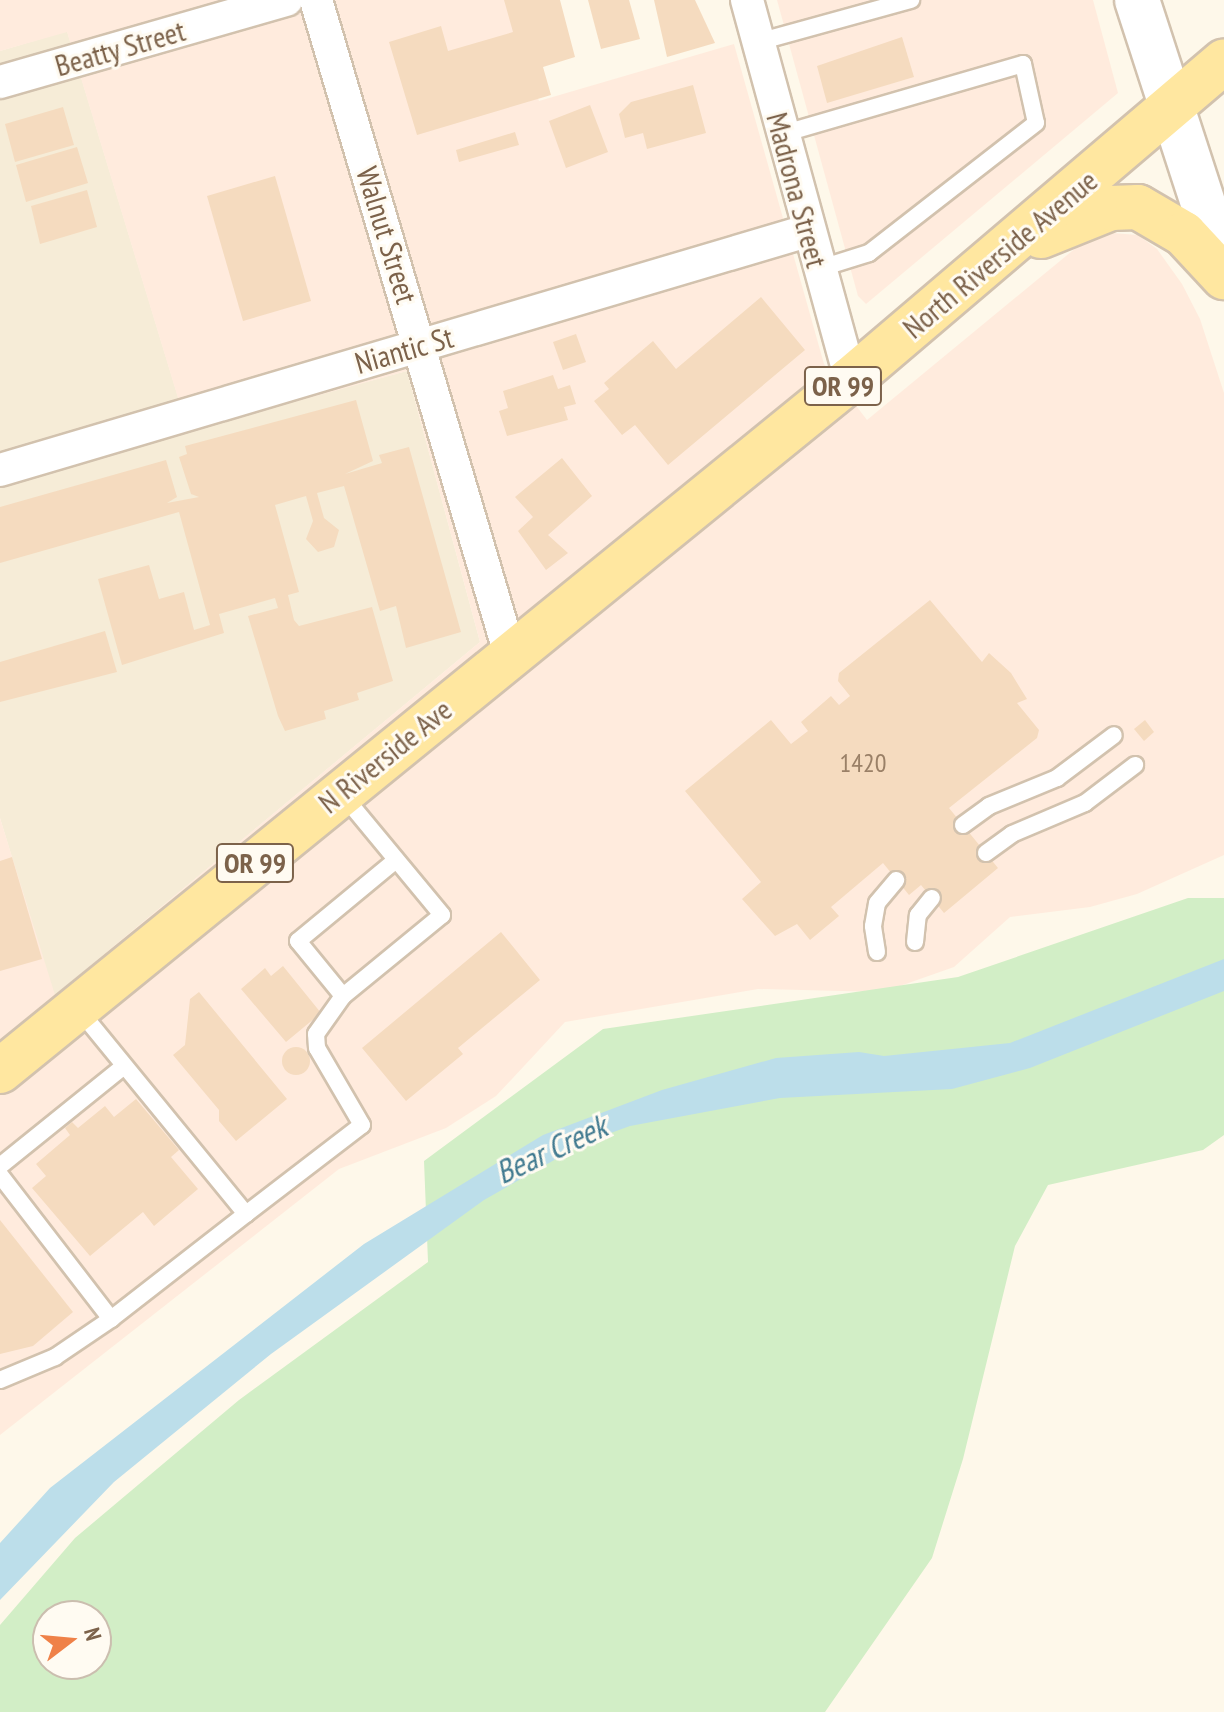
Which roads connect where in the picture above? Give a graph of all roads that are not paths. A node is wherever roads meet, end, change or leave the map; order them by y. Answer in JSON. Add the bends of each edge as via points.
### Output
{"nodes":[{"id":1,"x":286,"y":0,"type":"edge"},
{"id":2,"x":316,"y":0,"type":"edge"},
{"id":3,"x":747,"y":0,"type":"edge"},
{"id":4,"x":911,"y":0,"type":"edge"},
{"id":5,"x":1137,"y":0,"type":"edge"},
{"id":6,"x":758,"y":42,"type":"junction"},
{"id":7,"x":1224,"y":61,"type":"edge"},
{"id":8,"x":0,"y":82,"type":"edge"},
{"id":9,"x":1170,"y":111,"type":"junction"},
{"id":10,"x":782,"y":134,"type":"junction"},
{"id":11,"x":807,"y":231,"type":"junction"},
{"id":12,"x":998,"y":255,"type":"junction"},
{"id":13,"x":1224,"y":267,"type":"edge"},
{"id":14,"x":818,"y":269,"type":"junction"},
{"id":15,"x":1224,"y":277,"type":"edge"},
{"id":16,"x":421,"y":345,"type":"junction"},
{"id":17,"x":851,"y":379,"type":"junction"},
{"id":18,"x":0,"y":470,"type":"edge"},
{"id":19,"x":510,"y":654,"type":"junction"},
{"id":20,"x":1114,"y":735,"type":"dead end"},
{"id":21,"x":1135,"y":765,"type":"dead end"},
{"id":22,"x":341,"y":792,"type":"junction"},
{"id":23,"x":963,"y":825,"type":"dead end"},
{"id":24,"x":986,"y":853,"type":"dead end"},
{"id":25,"x":396,"y":860,"type":"junction"},
{"id":26,"x":896,"y":880,"type":"dead end"},
{"id":27,"x":932,"y":898,"type":"dead end"},
{"id":28,"x":915,"y":942,"type":"dead end"},
{"id":29,"x":877,"y":952,"type":"dead end"},
{"id":30,"x":343,"y":996,"type":"junction"},
{"id":31,"x":77,"y":1008,"type":"junction"},
{"id":32,"x":124,"y":1066,"type":"junction"},
{"id":33,"x":0,"y":1071,"type":"edge"},
{"id":34,"x":0,"y":1166,"type":"edge"},
{"id":35,"x":0,"y":1175,"type":"edge"},
{"id":36,"x":246,"y":1214,"type":"junction"},
{"id":37,"x":111,"y":1319,"type":"junction"},
{"id":38,"x":0,"y":1380,"type":"edge"}],
"edges":[{"from":1,"to":8,"type":"street","name":"Beatty Street"},
{"from":2,"to":16,"type":"street","name":"Walnut Street"},
{"from":3,"to":6,"type":"street","name":"Madrona Street"},
{"from":4,"to":6,"type":"lane"},
{"from":5,"to":9,"type":"main road"},
{"from":6,"to":10,"type":"street","name":"Madrona Street"},
{"from":7,"to":9,"type":"main road","name":"North Riverside Avenue","number":"OR 99"},
{"from":9,"to":12,"type":"main road","name":"North Riverside Avenue","number":"OR 99"},
{"from":9,"to":13,"type":"main road"},
{"from":10,"to":11,"type":"street","name":"Madrona Street"},
{"from":10,"to":14,"type":"lane","via":[[1023,64],[1036,123],[869,253]]},
{"from":11,"to":14,"type":"street","name":"Madrona Street"},
{"from":11,"to":16,"type":"street","name":"Niantic St"},
{"from":12,"to":15,"type":"main road","via":[[1111,208],[1138,207],[1184,234]]},
{"from":12,"to":17,"type":"main road","name":"North Riverside Avenue","number":"OR 99"},
{"from":14,"to":17,"type":"street","name":"Madrona Street"},
{"from":16,"to":18,"type":"street","name":"Niantic St"},
{"from":16,"to":19,"type":"street","name":"Walnut Street"},
{"from":17,"to":19,"type":"main road","name":"North Riverside Avenue","number":"OR 99"},
{"from":19,"to":22,"type":"main road","name":"N Riverside Ave","number":"OR 99"},
{"from":20,"to":23,"type":"lane","via":[[1057,778],[989,806]]},
{"from":21,"to":24,"type":"lane","via":[[1085,803],[1012,834]]},
{"from":22,"to":25,"type":"lane"},
{"from":22,"to":31,"type":"main road","name":"N Riverside Ave","number":"OR 99"},
{"from":25,"to":30,"type":"lane","via":[[298,941]]},
{"from":25,"to":30,"type":"lane","via":[[442,915]]},
{"from":26,"to":29,"type":"lane","via":[[877,903]]},
{"from":27,"to":28,"type":"lane","via":[[918,915]]},
{"from":30,"to":36,"type":"lane","via":[[316,1034],[317,1048],[362,1125]]},
{"from":31,"to":32,"type":"lane"},
{"from":31,"to":33,"type":"main road","name":"N Riverside Ave","number":"OR 99"},
{"from":32,"to":34,"type":"lane"},
{"from":32,"to":36,"type":"lane"},
{"from":35,"to":37,"type":"lane"},
{"from":36,"to":37,"type":"lane"},
{"from":37,"to":38,"type":"lane","via":[[55,1357]]}]}
